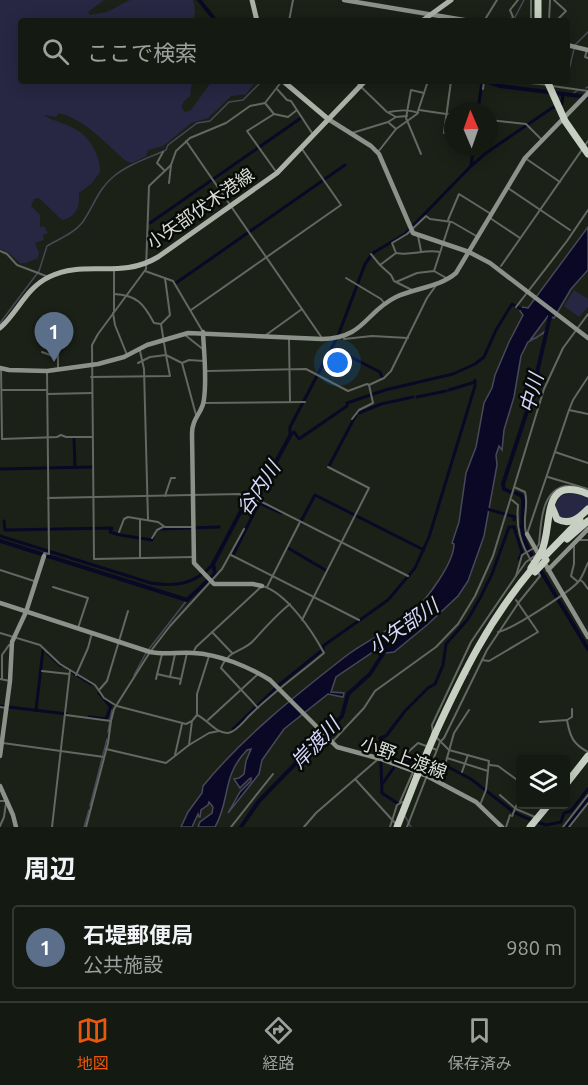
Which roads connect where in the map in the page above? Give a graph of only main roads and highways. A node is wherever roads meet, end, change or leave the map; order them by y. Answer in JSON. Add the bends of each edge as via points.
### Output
{"nodes":[{"id":1,"x":252,"y":0,"type":"edge"},
{"id":2,"x":451,"y":0,"type":"edge"},
{"id":3,"x":538,"y":0,"type":"edge"},
{"id":4,"x":256,"y":18,"type":"edge"},
{"id":5,"x":425,"y":18,"type":"edge"},
{"id":6,"x":538,"y":18,"type":"edge"},
{"id":7,"x":287,"y":84,"type":"edge"},
{"id":8,"x":362,"y":84,"type":"edge"},
{"id":9,"x":545,"y":84,"type":"edge"},
{"id":10,"x":328,"y":119,"type":"junction"},
{"id":11,"x":588,"y":154,"type":"edge"},
{"id":12,"x":0,"y":328,"type":"edge"},
{"id":13,"x":588,"y":495,"type":"edge"},
{"id":14,"x":588,"y":510,"type":"edge"},
{"id":15,"x":588,"y":516,"type":"edge"},
{"id":16,"x":588,"y":521,"type":"edge"},
{"id":17,"x":536,"y":553,"type":"junction"},
{"id":18,"x":533,"y":570,"type":"junction"},
{"id":19,"x":438,"y":737,"type":"junction"},
{"id":20,"x":588,"y":754,"type":"edge"},
{"id":21,"x":570,"y":778,"type":"edge"},
{"id":22,"x":545,"y":809,"type":"edge"},
{"id":23,"x":396,"y":824,"type":"edge"},
{"id":24,"x":530,"y":827,"type":"edge"}],
"edges":[{"from":1,"to":4,"type":"main road"},
{"from":2,"to":5,"type":"main road"},
{"from":3,"to":6,"type":"highway"},
{"from":7,"to":10,"type":"main road"},
{"from":8,"to":10,"type":"main road","name":"小矢部伏木港線"},
{"from":9,"to":11,"type":"highway","bridge":true},
{"from":10,"to":12,"type":"main road","name":"小矢部伏木港線","via":[[277,173],[146,263],[127,269],[79,269],[48,278],[29,292]]},
{"from":13,"to":14,"type":"highway","via":[[565,493],[557,496],[552,506],[555,516],[566,522],[578,519]]},
{"from":13,"to":17,"type":"highway","via":[[568,490],[553,498],[547,537]]},
{"from":14,"to":17,"type":"highway"},
{"from":15,"to":17,"type":"highway"},
{"from":16,"to":17,"type":"highway"},
{"from":17,"to":18,"type":"highway","bridge":true},
{"from":18,"to":19,"type":"highway","via":[[482,644]]},
{"from":18,"to":19,"type":"highway","via":[[471,656]]},
{"from":19,"to":23,"type":"highway","bridge":true},
{"from":20,"to":21,"type":"highway"},
{"from":22,"to":24,"type":"highway"}]}
